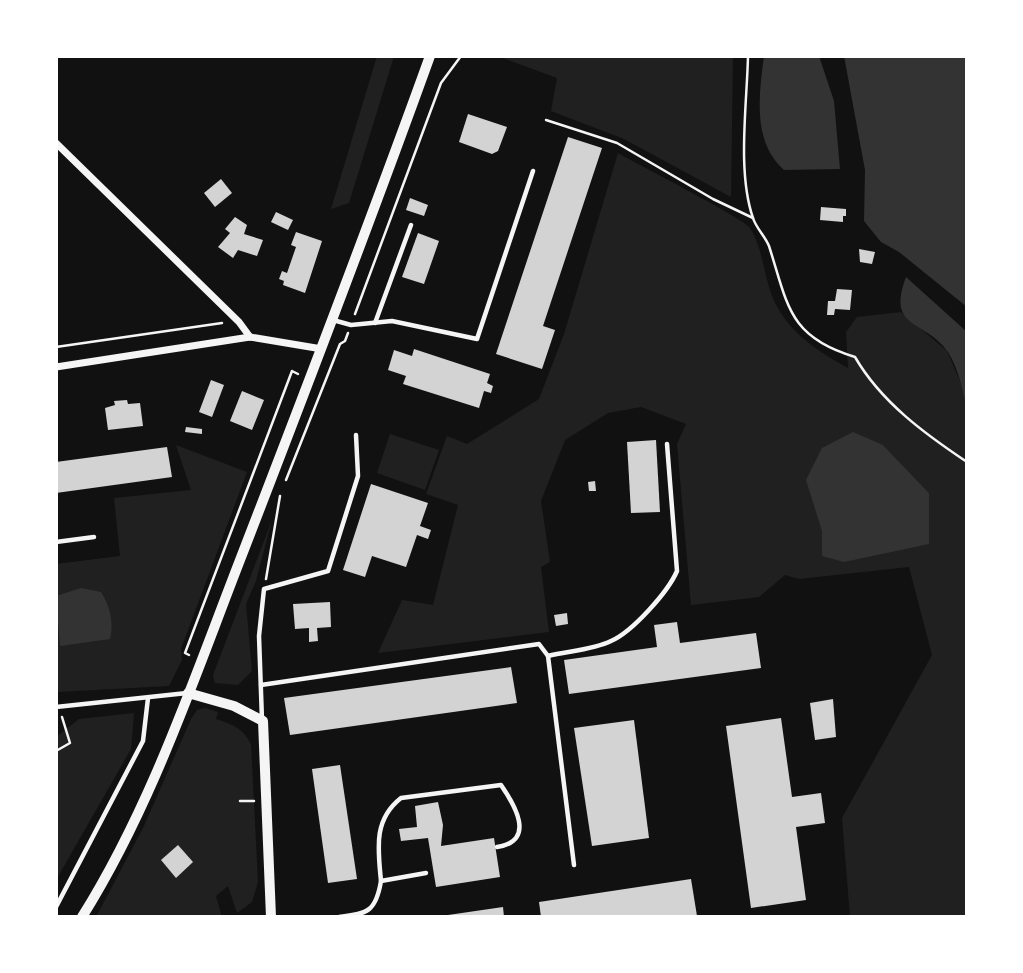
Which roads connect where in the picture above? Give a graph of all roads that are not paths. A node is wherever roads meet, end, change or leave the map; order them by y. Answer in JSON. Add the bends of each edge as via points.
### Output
{"nodes":[{"id":1,"x":430,"y":56,"type":"edge"},
{"id":2,"x":56,"y":143,"type":"edge"},
{"id":3,"x":533,"y":171,"type":"dead end"},
{"id":4,"x":411,"y":225,"type":"dead end"},
{"id":5,"x":332,"y":320,"type":"junction"},
{"id":6,"x":374,"y":324,"type":"junction"},
{"id":7,"x":250,"y":337,"type":"junction"},
{"id":8,"x":321,"y":349,"type":"junction"},
{"id":9,"x":56,"y":367,"type":"edge"},
{"id":10,"x":356,"y":435,"type":"dead end"},
{"id":11,"x":667,"y":444,"type":"dead end"},
{"id":12,"x":94,"y":537,"type":"dead end"},
{"id":13,"x":56,"y":542,"type":"edge"},
{"id":14,"x":548,"y":656,"type":"junction"},
{"id":15,"x":261,"y":685,"type":"junction"},
{"id":16,"x":188,"y":693,"type":"junction"},
{"id":17,"x":148,"y":698,"type":"junction"},
{"id":18,"x":57,"y":707,"type":"edge"},
{"id":19,"x":262,"y":721,"type":"junction"},
{"id":20,"x":498,"y":847,"type":"dead end"},
{"id":21,"x":574,"y":865,"type":"dead end"},
{"id":22,"x":426,"y":873,"type":"dead end"},
{"id":23,"x":381,"y":881,"type":"junction"},
{"id":24,"x":56,"y":908,"type":"edge"},
{"id":25,"x":82,"y":917,"type":"edge"},
{"id":26,"x":271,"y":917,"type":"edge"},
{"id":27,"x":339,"y":917,"type":"edge"}],
"edges":[{"from":1,"to":5,"type":"street"},
{"from":2,"to":7,"type":"street"},
{"from":3,"to":6,"type":"lane","via":[[477,339],[392,321]]},
{"from":4,"to":6,"type":"lane"},
{"from":5,"to":6,"type":"lane"},
{"from":5,"to":8,"type":"street"},
{"from":7,"to":8,"type":"street"},
{"from":7,"to":9,"type":"street"},
{"from":8,"to":16,"type":"street"},
{"from":10,"to":15,"type":"lane","via":[[358,476],[328,571],[264,589],[259,636]]},
{"from":11,"to":14,"type":"lane","via":[[677,571],[672,584],[624,634],[610,642]]},
{"from":12,"to":13,"type":"lane"},
{"from":14,"to":15,"type":"lane","via":[[539,644]]},
{"from":14,"to":21,"type":"lane"},
{"from":15,"to":19,"type":"lane"},
{"from":16,"to":17,"type":"lane"},
{"from":16,"to":19,"type":"street","via":[[234,706]]},
{"from":16,"to":25,"type":"street","via":[[137,814]]},
{"from":17,"to":18,"type":"lane"},
{"from":17,"to":24,"type":"lane","via":[[143,741]]},
{"from":19,"to":26,"type":"street"},
{"from":20,"to":23,"type":"lane","via":[[512,841],[520,825],[519,812],[501,785],[401,798],[390,807],[379,831]]},
{"from":22,"to":23,"type":"lane"},
{"from":23,"to":27,"type":"lane","via":[[373,906],[362,914]]}]}
